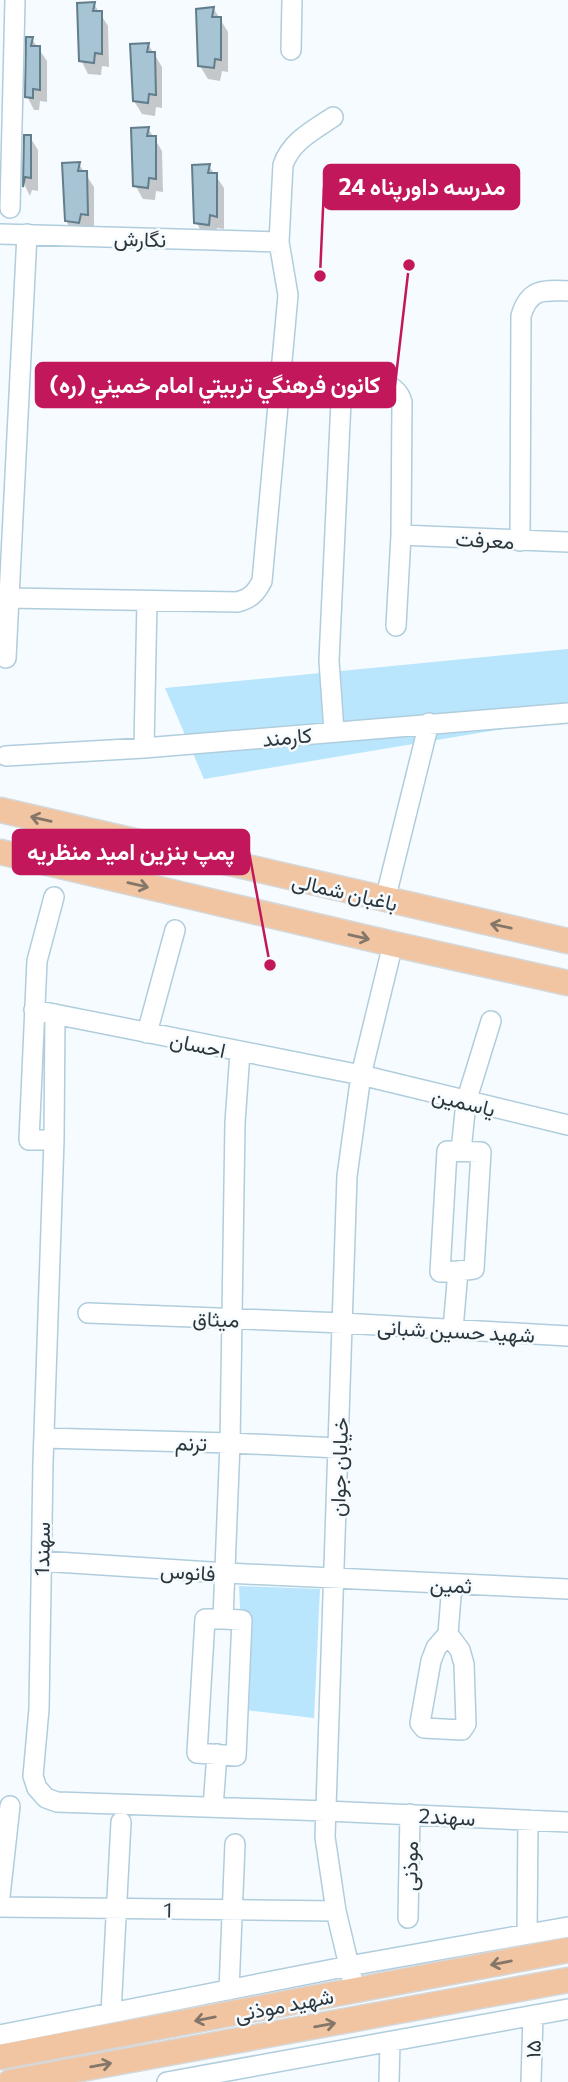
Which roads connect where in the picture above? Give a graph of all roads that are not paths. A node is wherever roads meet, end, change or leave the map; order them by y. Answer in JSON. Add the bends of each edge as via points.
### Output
{"nodes":[{"id":1,"x":15,"y":0,"type":"edge"},
{"id":2,"x":292,"y":0,"type":"edge"},
{"id":3,"x":291,"y":50,"type":"dead end"},
{"id":4,"x":6,"y":108,"type":"edge"},
{"id":5,"x":333,"y":117,"type":"dead end"},
{"id":6,"x":10,"y":208,"type":"dead end"},
{"id":7,"x":0,"y":234,"type":"edge"},
{"id":8,"x":27,"y":234,"type":"junction"},
{"id":9,"x":279,"y":242,"type":"junction"},
{"id":10,"x":568,"y":291,"type":"edge"},
{"id":11,"x":401,"y":535,"type":"junction"},
{"id":12,"x":520,"y":541,"type":"junction"},
{"id":13,"x":568,"y":542,"type":"edge"},
{"id":14,"x":9,"y":598,"type":"junction"},
{"id":15,"x":147,"y":601,"type":"junction"},
{"id":16,"x":396,"y":626,"type":"dead end"},
{"id":17,"x":6,"y":658,"type":"dead end"},
{"id":18,"x":568,"y":713,"type":"edge"},
{"id":19,"x":429,"y":723,"type":"junction"},
{"id":20,"x":334,"y":732,"type":"junction"},
{"id":21,"x":144,"y":748,"type":"junction"},
{"id":22,"x":6,"y":756,"type":"dead end"},
{"id":23,"x":0,"y":810,"type":"edge"},
{"id":24,"x":0,"y":852,"type":"edge"},
{"id":25,"x":54,"y":897,"type":"dead end"},
{"id":26,"x":385,"y":900,"type":"junction"},
{"id":27,"x":175,"y":930,"type":"dead end"},
{"id":28,"x":568,"y":941,"type":"edge"},
{"id":29,"x":393,"y":944,"type":"junction"},
{"id":30,"x":568,"y":983,"type":"edge"},
{"id":31,"x":34,"y":1010,"type":"junction"},
{"id":32,"x":55,"y":1014,"type":"junction"},
{"id":33,"x":491,"y":1021,"type":"dead end"},
{"id":34,"x":147,"y":1033,"type":"junction"},
{"id":35,"x":240,"y":1052,"type":"junction"},
{"id":36,"x":361,"y":1076,"type":"junction"},
{"id":37,"x":466,"y":1102,"type":"junction"},
{"id":38,"x":568,"y":1125,"type":"edge"},
{"id":39,"x":54,"y":1140,"type":"junction"},
{"id":40,"x":461,"y":1152,"type":"junction"},
{"id":41,"x":458,"y":1270,"type":"junction"},
{"id":42,"x":88,"y":1312,"type":"dead end"},
{"id":43,"x":233,"y":1319,"type":"junction"},
{"id":44,"x":343,"y":1323,"type":"junction"},
{"id":45,"x":453,"y":1329,"type":"junction"},
{"id":46,"x":568,"y":1336,"type":"edge"},
{"id":47,"x":44,"y":1438,"type":"junction"},
{"id":48,"x":230,"y":1443,"type":"junction"},
{"id":49,"x":339,"y":1448,"type":"junction"},
{"id":50,"x":41,"y":1561,"type":"junction"},
{"id":51,"x":226,"y":1573,"type":"junction"},
{"id":52,"x":334,"y":1578,"type":"junction"},
{"id":53,"x":452,"y":1584,"type":"junction"},
{"id":54,"x":568,"y":1589,"type":"edge"},
{"id":55,"x":223,"y":1619,"type":"junction"},
{"id":56,"x":448,"y":1633,"type":"junction"},
{"id":57,"x":217,"y":1754,"type":"junction"},
{"id":58,"x":10,"y":1806,"type":"dead end"},
{"id":59,"x":213,"y":1807,"type":"junction"},
{"id":60,"x":326,"y":1811,"type":"junction"},
{"id":61,"x":410,"y":1814,"type":"junction"},
{"id":62,"x":528,"y":1820,"type":"junction"},
{"id":63,"x":121,"y":1822,"type":"dead end"},
{"id":64,"x":568,"y":1822,"type":"edge"},
{"id":65,"x":235,"y":1844,"type":"dead end"},
{"id":66,"x":0,"y":1896,"type":"edge"},
{"id":67,"x":0,"y":1907,"type":"edge"},
{"id":68,"x":117,"y":1909,"type":"junction"},
{"id":69,"x":233,"y":1910,"type":"junction"},
{"id":70,"x":336,"y":1911,"type":"junction"},
{"id":71,"x":408,"y":1918,"type":"dead end"},
{"id":72,"x":568,"y":1927,"type":"edge"},
{"id":73,"x":527,"y":1934,"type":"junction"},
{"id":74,"x":568,"y":1950,"type":"edge"},
{"id":75,"x":349,"y":1966,"type":"junction"},
{"id":76,"x":568,"y":1980,"type":"edge"},
{"id":77,"x":229,"y":1990,"type":"junction"},
{"id":78,"x":355,"y":1991,"type":"junction"},
{"id":79,"x":568,"y":2009,"type":"edge"},
{"id":80,"x":111,"y":2013,"type":"junction"},
{"id":81,"x":533,"y":2016,"type":"junction"},
{"id":82,"x":0,"y":2035,"type":"edge"},
{"id":83,"x":390,"y":2043,"type":"junction"},
{"id":84,"x":37,"y":2050,"type":"junction"},
{"id":85,"x":0,"y":2057,"type":"edge"},
{"id":86,"x":36,"y":2077,"type":"junction"},
{"id":87,"x":194,"y":2079,"type":"edge"},
{"id":88,"x":10,"y":2082,"type":"edge"},
{"id":89,"x":167,"y":2082,"type":"edge"},
{"id":90,"x":389,"y":2082,"type":"edge"},
{"id":91,"x":531,"y":2082,"type":"edge"}],
"edges":[{"from":1,"to":4,"type":"street"},
{"from":2,"to":3,"type":"street"},
{"from":4,"to":6,"type":"street"},
{"from":5,"to":9,"type":"street","via":[[286,155]]},
{"from":7,"to":8,"type":"street","name":"نگارش"},
{"from":8,"to":9,"type":"street","name":"نگارش"},
{"from":8,"to":14,"type":"street"},
{"from":9,"to":15,"type":"street","via":[[289,295],[262,581],[256,592],[237,602]]},
{"from":10,"to":12,"type":"street","via":[[537,292],[521,316]]},
{"from":11,"to":12,"type":"street","name":"معرفت"},
{"from":11,"to":16,"type":"street"},
{"from":11,"to":20,"type":"street","via":[[400,395],[388,384],[356,383],[348,386],[341,401],[329,661]]},
{"from":12,"to":13,"type":"street","name":"معرفت"},
{"from":14,"to":15,"type":"street"},
{"from":14,"to":17,"type":"street"},
{"from":15,"to":21,"type":"street"},
{"from":18,"to":19,"type":"street","name":"کارمند"},
{"from":19,"to":20,"type":"street","name":"کارمند"},
{"from":19,"to":26,"type":"street"},
{"from":20,"to":21,"type":"street","name":"کارمند"},
{"from":21,"to":22,"type":"street","name":"کارمند"},
{"from":26,"to":23,"type":"main road","name":"باغبان شمالی","one_way":true},
{"from":24,"to":29,"type":"main road","name":"باغبان شمالی","one_way":true},
{"from":25,"to":31,"type":"street","via":[[37,961]]},
{"from":28,"to":26,"type":"main road","name":"باغبان شمالی","one_way":true},
{"from":27,"to":34,"type":"street"},
{"from":29,"to":30,"type":"main road","name":"باغبان شمالی"},
{"from":29,"to":36,"type":"street","name":"خیابان جوان"},
{"from":31,"to":32,"type":"street","name":"احسان"},
{"from":31,"to":39,"type":"street","via":[[29,1140]]},
{"from":32,"to":34,"type":"street","name":"احسان"},
{"from":32,"to":39,"type":"street","name":"1سهند"},
{"from":33,"to":37,"type":"street"},
{"from":34,"to":35,"type":"street","name":"احسان"},
{"from":35,"to":36,"type":"street","name":"احسان"},
{"from":35,"to":43,"type":"street"},
{"from":36,"to":37,"type":"street","name":"یاسمین"},
{"from":36,"to":44,"type":"street","name":"خیابان جوان","via":[[347,1176]]},
{"from":37,"to":38,"type":"street","name":"یاسمین"},
{"from":37,"to":40,"type":"street"},
{"from":39,"to":47,"type":"street","name":"1سهند"},
{"from":40,"to":41,"type":"street","via":[[447,1152],[440,1272]]},
{"from":40,"to":41,"type":"street","via":[[481,1152],[474,1269]]},
{"from":41,"to":45,"type":"street"},
{"from":42,"to":43,"type":"street","name":"میثاق"},
{"from":43,"to":44,"type":"street","name":"میثاق"},
{"from":43,"to":48,"type":"street"},
{"from":44,"to":45,"type":"street","name":"شهید حسین شبانی"},
{"from":44,"to":49,"type":"street","name":"خیابان جوان"},
{"from":45,"to":46,"type":"street","name":"شهید حسین شبانی"},
{"from":47,"to":48,"type":"street","name":"ترنم"},
{"from":47,"to":50,"type":"street","name":"1سهند"},
{"from":48,"to":49,"type":"street","name":"ترنم"},
{"from":48,"to":51,"type":"street"},
{"from":49,"to":52,"type":"street","name":"خیابان جوان"},
{"from":50,"to":51,"type":"street","name":"فانوس"},
{"from":50,"to":59,"type":"street","name":"1سهند","via":[[39,1709],[33,1776],[37,1788],[57,1802]]},
{"from":51,"to":52,"type":"street","name":"فانوس"},
{"from":51,"to":55,"type":"street"},
{"from":52,"to":53,"type":"street","name":"ثمین"},
{"from":52,"to":60,"type":"street","name":"خیابان جوان"},
{"from":53,"to":54,"type":"street","name":"ثمین"},
{"from":53,"to":56,"type":"street"},
{"from":55,"to":57,"type":"street","via":[[205,1619],[197,1753]]},
{"from":55,"to":57,"type":"street","via":[[242,1620],[236,1756]]},
{"from":56,"to":56,"type":"street","via":[[431,1661],[420,1723],[424,1728],[462,1730],[466,1724],[464,1664]]},
{"from":57,"to":59,"type":"street"},
{"from":58,"to":66,"type":"street"},
{"from":59,"to":60,"type":"street","name":"1سهند"},
{"from":60,"to":61,"type":"street","name":"2سهند"},
{"from":60,"to":70,"type":"street","name":"خیابان جوان"},
{"from":61,"to":62,"type":"street","name":"2سهند"},
{"from":61,"to":71,"type":"street","name":"موذنی"},
{"from":62,"to":64,"type":"street","name":"2سهند"},
{"from":62,"to":73,"type":"street"},
{"from":63,"to":68,"type":"street"},
{"from":65,"to":69,"type":"street"},
{"from":67,"to":68,"type":"street","name":"1"},
{"from":68,"to":69,"type":"street","name":"1"},
{"from":68,"to":80,"type":"street"},
{"from":69,"to":70,"type":"street","name":"1"},
{"from":69,"to":77,"type":"street"},
{"from":70,"to":75,"type":"street","name":"خیابان جوان"},
{"from":72,"to":73,"type":"street"},
{"from":73,"to":75,"type":"street"},
{"from":74,"to":78,"type":"main road","name":"شهید موذنی","one_way":true},
{"from":75,"to":77,"type":"street"},
{"from":75,"to":78,"type":"street","name":"خیابان جوان"},
{"from":86,"to":76,"type":"main road","name":"شهید موذنی","one_way":true},
{"from":77,"to":80,"type":"street"},
{"from":78,"to":84,"type":"main road","name":"شهید موذنی","one_way":true},
{"from":79,"to":81,"type":"street"},
{"from":80,"to":82,"type":"street"},
{"from":81,"to":83,"type":"street"},
{"from":81,"to":91,"type":"street","name":"۱۵"},
{"from":83,"to":87,"type":"street"},
{"from":83,"to":90,"type":"street"},
{"from":84,"to":85,"type":"main road","name":"شهید موذنی"},
{"from":84,"to":86,"type":"street"},
{"from":86,"to":88,"type":"main road","name":"شهید موذنی"},
{"from":87,"to":89,"type":"street"}]}
